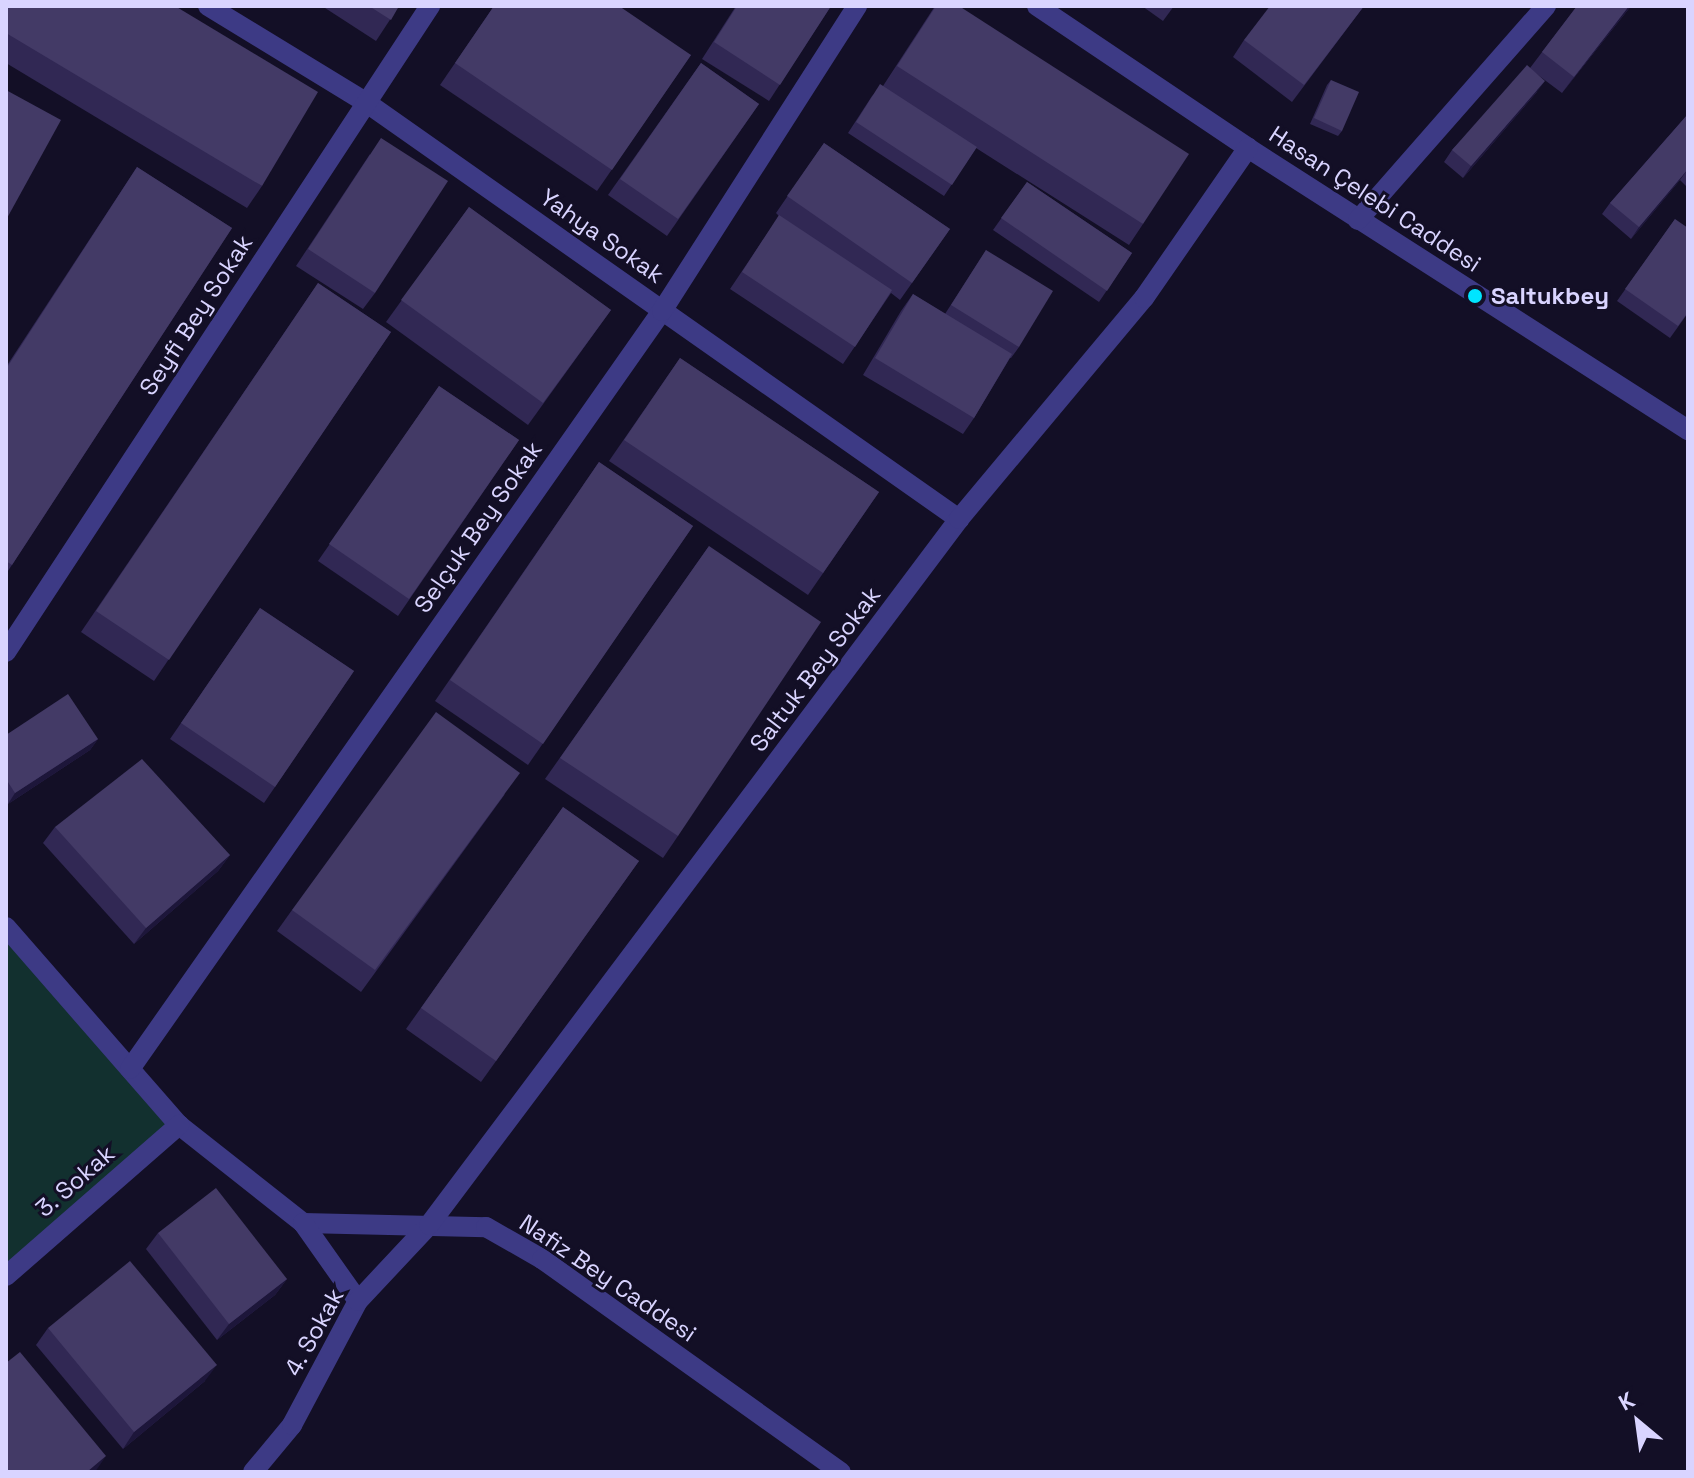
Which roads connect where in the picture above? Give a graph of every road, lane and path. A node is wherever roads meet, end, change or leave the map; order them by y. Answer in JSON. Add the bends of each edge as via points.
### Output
{"nodes":[{"id":1,"x":208,"y":6,"type":"edge"},
{"id":2,"x":430,"y":6,"type":"edge"},
{"id":3,"x":857,"y":6,"type":"edge"},
{"id":4,"x":1037,"y":6,"type":"edge"},
{"id":5,"x":1546,"y":6,"type":"edge"},
{"id":6,"x":367,"y":103,"type":"junction"},
{"id":7,"x":1248,"y":148,"type":"junction"},
{"id":8,"x":1358,"y":220,"type":"junction"},
{"id":9,"x":662,"y":311,"type":"junction"},
{"id":10,"x":1688,"y":430,"type":"edge"},
{"id":11,"x":959,"y":519,"type":"junction"},
{"id":12,"x":6,"y":652,"type":"edge"},
{"id":13,"x":6,"y":927,"type":"edge"},
{"id":14,"x":130,"y":1069,"type":"junction"},
{"id":15,"x":179,"y":1125,"type":"junction"},
{"id":16,"x":303,"y":1223,"type":"junction"},
{"id":17,"x":429,"y":1225,"type":"junction"},
{"id":18,"x":6,"y":1276,"type":"edge"},
{"id":19,"x":358,"y":1301,"type":"junction"},
{"id":20,"x":253,"y":1472,"type":"edge"},
{"id":21,"x":841,"y":1472,"type":"edge"}],
"edges":[{"from":1,"to":6,"type":"street","name":"Yahya Sokak"},
{"from":2,"to":6,"type":"street","name":"Seyfi Bey Sokak"},
{"from":3,"to":9,"type":"street","name":"Selçuk Bey Sokak"},
{"from":4,"to":7,"type":"street","name":"Hasan Çelebi Caddesi"},
{"from":5,"to":8,"type":"street"},
{"from":6,"to":9,"type":"street","name":"Yahya Sokak"},
{"from":6,"to":12,"type":"street","name":"Seyfi Bey Sokak"},
{"from":7,"to":8,"type":"street","name":"Hasan Çelebi Caddesi"},
{"from":7,"to":11,"type":"street","name":"Saltuk Bey Sokak","via":[[1144,298]]},
{"from":8,"to":10,"type":"street","name":"Hasan Çelebi Caddesi"},
{"from":9,"to":11,"type":"street","name":"Yahya Sokak"},
{"from":9,"to":14,"type":"street","name":"Selçuk Bey Sokak"},
{"from":11,"to":17,"type":"street","name":"Saltuk Bey Sokak"},
{"from":13,"to":14,"type":"street"},
{"from":14,"to":15,"type":"street"},
{"from":15,"to":16,"type":"street"},
{"from":15,"to":18,"type":"street","name":"3. Sokak"},
{"from":16,"to":17,"type":"street","name":"Nafiz Bey Caddesi"},
{"from":16,"to":19,"type":"street"},
{"from":17,"to":19,"type":"street","name":"4. Sokak"},
{"from":17,"to":21,"type":"street","name":"Nafiz Bey Caddesi","via":[[486,1227],[542,1259]]},
{"from":19,"to":20,"type":"street","name":"4. Sokak","via":[[292,1425]]}]}
